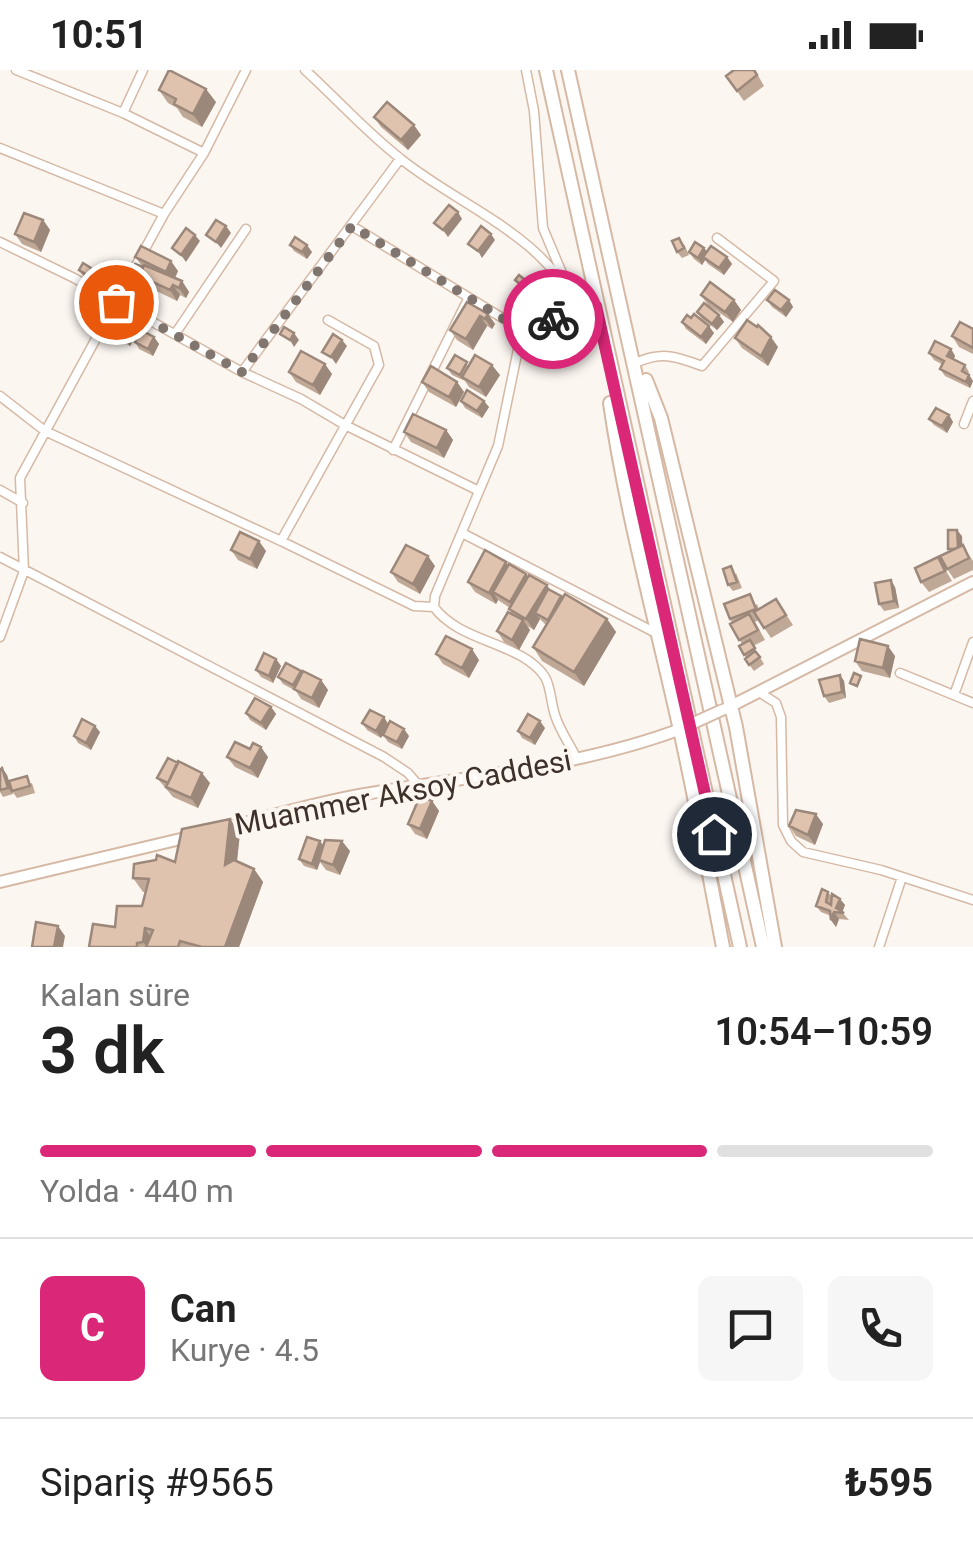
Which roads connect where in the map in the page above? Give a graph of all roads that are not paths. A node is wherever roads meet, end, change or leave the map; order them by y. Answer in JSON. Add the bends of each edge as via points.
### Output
{"nodes":[{"id":1,"x":16,"y":70,"type":"edge"},
{"id":2,"x":143,"y":70,"type":"edge"},
{"id":3,"x":246,"y":70,"type":"edge"},
{"id":4,"x":306,"y":70,"type":"edge"},
{"id":5,"x":526,"y":70,"type":"edge"},
{"id":6,"x":546,"y":70,"type":"edge"},
{"id":7,"x":568,"y":70,"type":"edge"},
{"id":8,"x":34,"y":74,"type":"edge"},
{"id":9,"x":123,"y":113,"type":"junction"},
{"id":10,"x":0,"y":148,"type":"edge"},
{"id":11,"x":204,"y":153,"type":"junction"},
{"id":12,"x":400,"y":160,"type":"junction"},
{"id":13,"x":164,"y":214,"type":"junction"},
{"id":14,"x":352,"y":226,"type":"junction"},
{"id":15,"x":246,"y":229,"type":"dead end"},
{"id":16,"x":718,"y":238,"type":"dead end"},
{"id":17,"x":0,"y":242,"type":"edge"},
{"id":18,"x":569,"y":290,"type":"junction"},
{"id":19,"x":468,"y":300,"type":"junction"},
{"id":20,"x":116,"y":302,"type":"junction"},
{"id":21,"x":596,"y":306,"type":"junction"},
{"id":22,"x":578,"y":311,"type":"junction"},
{"id":23,"x":328,"y":320,"type":"dead end"},
{"id":24,"x":522,"y":330,"type":"junction"},
{"id":25,"x":175,"y":334,"type":"junction"},
{"id":26,"x":632,"y":344,"type":"junction"},
{"id":27,"x":638,"y":362,"type":"junction"},
{"id":28,"x":242,"y":372,"type":"junction"},
{"id":29,"x":0,"y":396,"type":"edge"},
{"id":30,"x":973,"y":401,"type":"edge"},
{"id":31,"x":964,"y":424,"type":"dead end"},
{"id":32,"x":345,"y":425,"type":"junction"},
{"id":33,"x":44,"y":431,"type":"junction"},
{"id":34,"x":393,"y":450,"type":"junction"},
{"id":35,"x":0,"y":490,"type":"edge"},
{"id":36,"x":478,"y":492,"type":"junction"},
{"id":37,"x":23,"y":504,"type":"junction"},
{"id":38,"x":462,"y":533,"type":"junction"},
{"id":39,"x":280,"y":542,"type":"junction"},
{"id":40,"x":0,"y":557,"type":"edge"},
{"id":41,"x":24,"y":570,"type":"junction"},
{"id":42,"x":973,"y":582,"type":"edge"},
{"id":43,"x":434,"y":607,"type":"junction"},
{"id":44,"x":656,"y":633,"type":"junction"},
{"id":45,"x":0,"y":637,"type":"edge"},
{"id":46,"x":973,"y":642,"type":"edge"},
{"id":47,"x":900,"y":673,"type":"dead end"},
{"id":48,"x":759,"y":692,"type":"junction"},
{"id":49,"x":954,"y":695,"type":"junction"},
{"id":50,"x":973,"y":703,"type":"edge"},
{"id":51,"x":726,"y":708,"type":"junction"},
{"id":52,"x":684,"y":728,"type":"junction"},
{"id":53,"x":576,"y":757,"type":"junction"},
{"id":54,"x":420,"y":787,"type":"junction"},
{"id":55,"x":216,"y":830,"type":"edge"},
{"id":56,"x":197,"y":835,"type":"edge"},
{"id":57,"x":902,"y":877,"type":"junction"},
{"id":58,"x":0,"y":882,"type":"edge"},
{"id":59,"x":973,"y":900,"type":"edge"},
{"id":60,"x":723,"y":947,"type":"edge"},
{"id":61,"x":740,"y":947,"type":"edge"},
{"id":62,"x":763,"y":947,"type":"edge"},
{"id":63,"x":775,"y":947,"type":"edge"},
{"id":64,"x":879,"y":947,"type":"edge"}],
"edges":[{"from":1,"to":8,"type":"street"},
{"from":2,"to":9,"type":"street"},
{"from":3,"to":11,"type":"street"},
{"from":4,"to":12,"type":"street"},
{"from":5,"to":18,"type":"street","via":[[542,228]]},
{"from":6,"to":21,"type":"highway"},
{"from":7,"to":26,"type":"highway"},
{"from":8,"to":9,"type":"street"},
{"from":9,"to":11,"type":"street"},
{"from":10,"to":13,"type":"street"},
{"from":11,"to":13,"type":"street"},
{"from":12,"to":14,"type":"street"},
{"from":12,"to":18,"type":"street","via":[[536,250]]},
{"from":13,"to":20,"type":"street"},
{"from":14,"to":19,"type":"street"},
{"from":14,"to":28,"type":"street"},
{"from":15,"to":25,"type":"street"},
{"from":16,"to":27,"type":"street","via":[[774,280],[702,366],[670,354]]},
{"from":17,"to":20,"type":"street"},
{"from":18,"to":22,"type":"street"},
{"from":19,"to":24,"type":"street"},
{"from":19,"to":34,"type":"street"},
{"from":20,"to":25,"type":"street"},
{"from":20,"to":33,"type":"street"},
{"from":21,"to":22,"type":"street"},
{"from":21,"to":44,"type":"highway","via":[[618,456]]},
{"from":21,"to":61,"type":"highway"},
{"from":22,"to":24,"type":"street"},
{"from":23,"to":32,"type":"street","via":[[364,338],[379,356]]},
{"from":24,"to":36,"type":"street","via":[[498,446]]},
{"from":25,"to":28,"type":"street"},
{"from":26,"to":27,"type":"highway"},
{"from":26,"to":62,"type":"highway"},
{"from":27,"to":51,"type":"highway","via":[[660,418]]},
{"from":28,"to":32,"type":"street"},
{"from":29,"to":33,"type":"street"},
{"from":30,"to":31,"type":"street"},
{"from":32,"to":34,"type":"street"},
{"from":32,"to":39,"type":"street"},
{"from":33,"to":37,"type":"street","via":[[20,478]]},
{"from":33,"to":39,"type":"street"},
{"from":34,"to":36,"type":"street"},
{"from":35,"to":37,"type":"street"},
{"from":36,"to":38,"type":"street"},
{"from":37,"to":41,"type":"street"},
{"from":38,"to":43,"type":"street"},
{"from":38,"to":44,"type":"street"},
{"from":39,"to":43,"type":"street","via":[[414,606]]},
{"from":40,"to":41,"type":"street"},
{"from":41,"to":45,"type":"street"},
{"from":41,"to":54,"type":"street","via":[[384,757]]},
{"from":42,"to":48,"type":"street","name":"Muammer Aksoy Caddesi"},
{"from":43,"to":53,"type":"street","via":[[460,630],[528,661],[546,678],[555,717]]},
{"from":44,"to":52,"type":"highway"},
{"from":46,"to":49,"type":"street"},
{"from":47,"to":49,"type":"street"},
{"from":48,"to":51,"type":"street","name":"Muammer Aksoy Caddesi"},
{"from":48,"to":57,"type":"street","via":[[776,703],[781,717],[783,825],[791,841],[802,852]]},
{"from":49,"to":50,"type":"street"},
{"from":51,"to":52,"type":"street","name":"Muammer Aksoy Caddesi","bridge":true},
{"from":51,"to":63,"type":"highway"},
{"from":52,"to":53,"type":"street","name":"Muammer Aksoy Caddesi"},
{"from":52,"to":60,"type":"highway"},
{"from":53,"to":54,"type":"street","name":"Muammer Aksoy Caddesi"},
{"from":54,"to":55,"type":"street","name":"Muammer Aksoy Caddesi"},
{"from":56,"to":58,"type":"street","name":"Muammer Aksoy Caddesi"},
{"from":57,"to":59,"type":"street"},
{"from":57,"to":64,"type":"street"}]}
